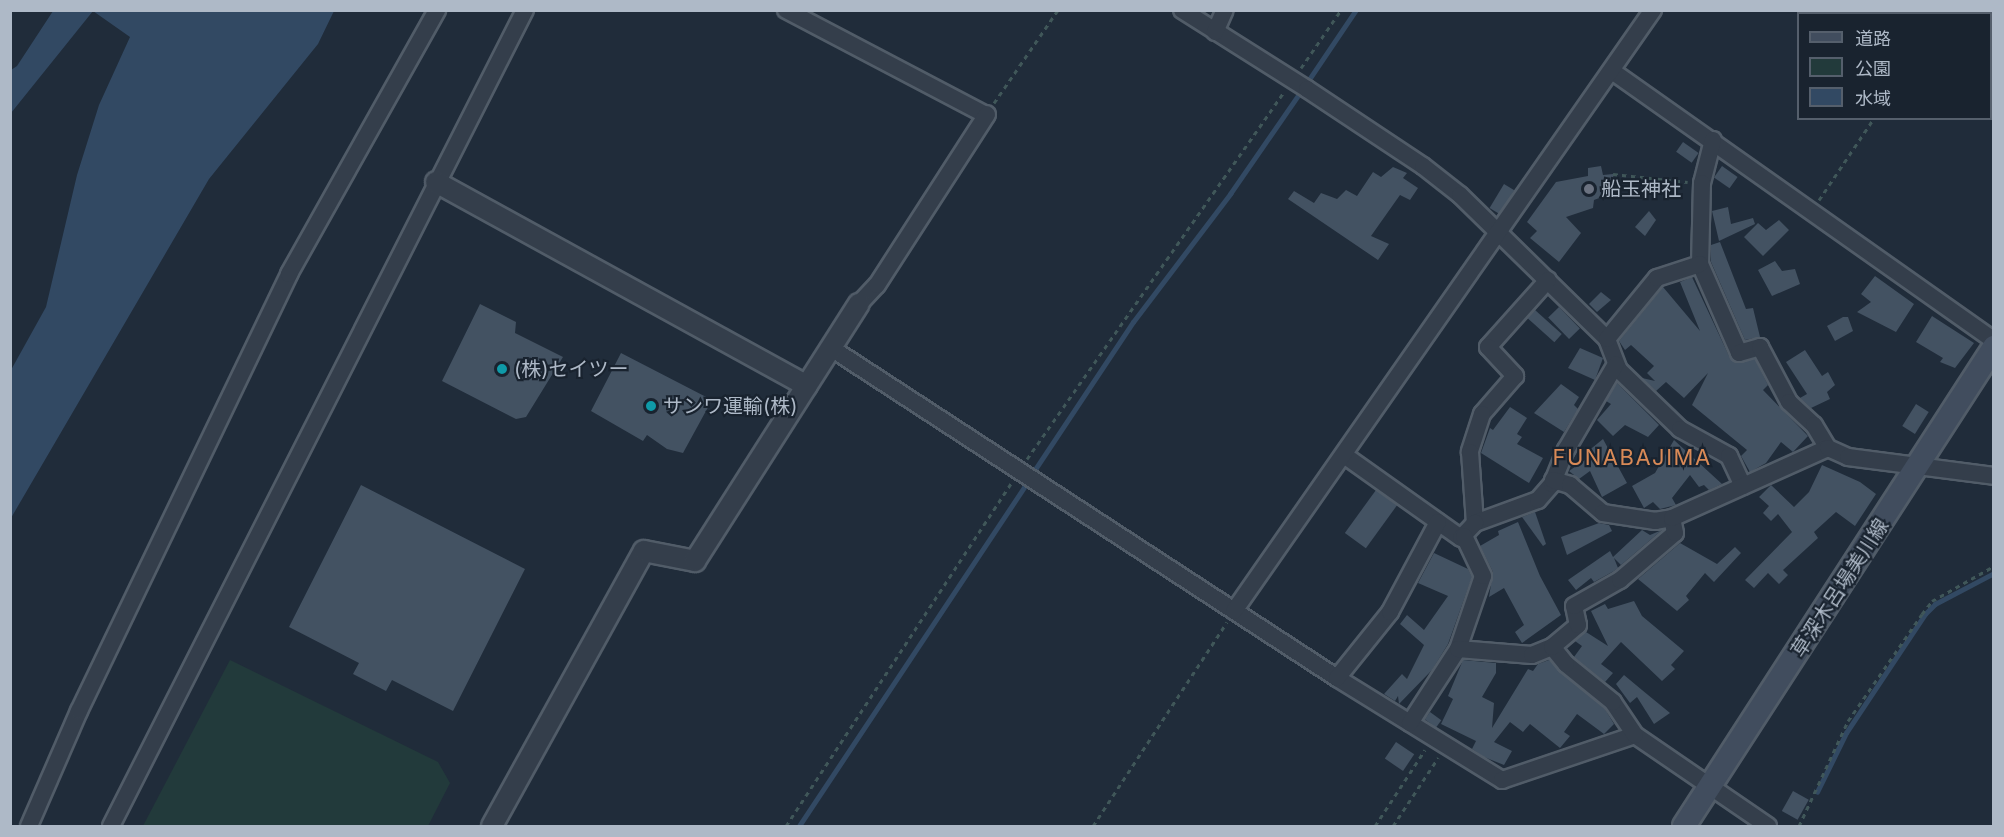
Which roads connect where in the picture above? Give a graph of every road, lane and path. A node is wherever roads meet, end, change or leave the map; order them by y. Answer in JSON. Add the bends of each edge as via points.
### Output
{"nodes":[{"id":1,"x":437,"y":10,"type":"edge"},
{"id":2,"x":525,"y":10,"type":"edge"},
{"id":3,"x":1058,"y":10,"type":"edge"},
{"id":4,"x":1182,"y":10,"type":"edge"},
{"id":5,"x":1225,"y":10,"type":"edge"},
{"id":6,"x":1341,"y":10,"type":"edge"},
{"id":7,"x":1653,"y":10,"type":"edge"},
{"id":8,"x":787,"y":11,"type":"edge"},
{"id":9,"x":1215,"y":32,"type":"junction"},
{"id":10,"x":1612,"y":71,"type":"junction"},
{"id":11,"x":1300,"y":84,"type":"junction"},
{"id":12,"x":986,"y":114,"type":"junction"},
{"id":13,"x":1873,"y":120,"type":"edge"},
{"id":14,"x":1713,"y":140,"type":"junction"},
{"id":15,"x":1613,"y":174,"type":"dead end"},
{"id":16,"x":436,"y":182,"type":"junction"},
{"id":17,"x":1702,"y":183,"type":"junction"},
{"id":18,"x":1813,"y":209,"type":"junction"},
{"id":19,"x":1498,"y":236,"type":"junction"},
{"id":20,"x":1700,"y":264,"type":"junction"},
{"id":21,"x":1548,"y":280,"type":"junction"},
{"id":22,"x":859,"y":304,"type":"joint"},
{"id":23,"x":1607,"y":339,"type":"junction"},
{"id":24,"x":1994,"y":340,"type":"edge"},
{"id":25,"x":1994,"y":347,"type":"edge"},
{"id":26,"x":831,"y":348,"type":"junction"},
{"id":27,"x":1616,"y":364,"type":"junction"},
{"id":28,"x":807,"y":386,"type":"junction"},
{"id":29,"x":1828,"y":448,"type":"junction"},
{"id":30,"x":1344,"y":455,"type":"junction"},
{"id":31,"x":1920,"y":466,"type":"junction"},
{"id":32,"x":1019,"y":470,"type":"junction"},
{"id":33,"x":1994,"y":476,"type":"edge"},
{"id":34,"x":1553,"y":480,"type":"junction"},
{"id":35,"x":1743,"y":486,"type":"junction"},
{"id":36,"x":1672,"y":518,"type":"junction"},
{"id":37,"x":1438,"y":522,"type":"junction"},
{"id":38,"x":1469,"y":529,"type":"junction"},
{"id":39,"x":1994,"y":566,"type":"edge"},
{"id":40,"x":1234,"y":610,"type":"junction"},
{"id":41,"x":1552,"y":647,"type":"junction"},
{"id":42,"x":1458,"y":649,"type":"junction"},
{"id":43,"x":1337,"y":678,"type":"junction"},
{"id":44,"x":1410,"y":723,"type":"junction"},
{"id":45,"x":1635,"y":735,"type":"junction"},
{"id":46,"x":1439,"y":742,"type":"junction"},
{"id":47,"x":1709,"y":789,"type":"junction"},
{"id":48,"x":29,"y":826,"type":"edge"},
{"id":49,"x":111,"y":826,"type":"edge"},
{"id":50,"x":492,"y":826,"type":"edge"},
{"id":51,"x":786,"y":826,"type":"edge"},
{"id":52,"x":1093,"y":826,"type":"edge"},
{"id":53,"x":1376,"y":826,"type":"edge"},
{"id":54,"x":1393,"y":826,"type":"edge"},
{"id":55,"x":1684,"y":826,"type":"edge"},
{"id":56,"x":1768,"y":826,"type":"edge"},
{"id":57,"x":1799,"y":826,"type":"edge"}],
"edges":[{"from":1,"to":48,"type":"street","via":[[284,284],[79,711]]},
{"from":2,"to":16,"type":"street"},
{"from":3,"to":12,"type":"path"},
{"from":4,"to":9,"type":"street"},
{"from":5,"to":9,"type":"street"},
{"from":6,"to":11,"type":"path"},
{"from":7,"to":10,"type":"street"},
{"from":8,"to":12,"type":"street"},
{"from":9,"to":11,"type":"street"},
{"from":10,"to":14,"type":"street"},
{"from":10,"to":19,"type":"street"},
{"from":11,"to":19,"type":"street","via":[[1423,166],[1460,195]]},
{"from":11,"to":32,"type":"path"},
{"from":12,"to":22,"type":"street","via":[[877,285]]},
{"from":13,"to":18,"type":"path"},
{"from":14,"to":17,"type":"street"},
{"from":14,"to":18,"type":"street"},
{"from":15,"to":17,"type":"path"},
{"from":16,"to":28,"type":"street"},
{"from":16,"to":49,"type":"street"},
{"from":17,"to":20,"type":"street"},
{"from":18,"to":24,"type":"street"},
{"from":19,"to":21,"type":"street"},
{"from":19,"to":30,"type":"street"},
{"from":20,"to":23,"type":"street","via":[[1657,278]]},
{"from":20,"to":29,"type":"street","via":[[1739,353],[1760,347],[1789,402],[1814,425]]},
{"from":21,"to":23,"type":"street"},
{"from":21,"to":38,"type":"street","via":[[1488,347],[1515,376],[1482,414],[1470,452]]},
{"from":22,"to":26,"type":"street"},
{"from":23,"to":27,"type":"street"},
{"from":25,"to":31,"type":"main road","name":"草深木呂場美川線"},
{"from":26,"to":28,"type":"street"},
{"from":26,"to":32,"type":"street"},
{"from":27,"to":34,"type":"street"},
{"from":27,"to":35,"type":"street","via":[[1680,429],[1729,456]]},
{"from":28,"to":50,"type":"street","via":[[695,561],[645,551]]},
{"from":29,"to":31,"type":"street","via":[[1848,457]]},
{"from":29,"to":35,"type":"street"},
{"from":30,"to":37,"type":"street"},
{"from":30,"to":40,"type":"street"},
{"from":31,"to":33,"type":"street"},
{"from":31,"to":47,"type":"main road","name":"草深木呂場美川線"},
{"from":32,"to":40,"type":"street"},
{"from":32,"to":51,"type":"path"},
{"from":34,"to":36,"type":"street","via":[[1570,486],[1603,513],[1655,521]]},
{"from":34,"to":38,"type":"street","via":[[1538,500]]},
{"from":35,"to":36,"type":"street"},
{"from":36,"to":41,"type":"street","via":[[1675,533],[1620,580],[1574,606],[1578,625]]},
{"from":37,"to":38,"type":"street","via":[[1461,538]]},
{"from":37,"to":43,"type":"street","via":[[1390,612]]},
{"from":38,"to":42,"type":"street","via":[[1483,576]]},
{"from":39,"to":57,"type":"path","via":[[1932,601],[1922,614],[1848,721]]},
{"from":40,"to":43,"type":"street"},
{"from":40,"to":52,"type":"path"},
{"from":41,"to":42,"type":"street","via":[[1532,655]]},
{"from":41,"to":45,"type":"street","via":[[1612,702]]},
{"from":42,"to":44,"type":"street"},
{"from":43,"to":44,"type":"street"},
{"from":44,"to":46,"type":"street"},
{"from":45,"to":46,"type":"street","via":[[1502,780]]},
{"from":45,"to":47,"type":"street"},
{"from":46,"to":53,"type":"path"},
{"from":46,"to":54,"type":"path"},
{"from":47,"to":55,"type":"main road","name":"草深木呂場美川線"},
{"from":47,"to":56,"type":"street"}]}
